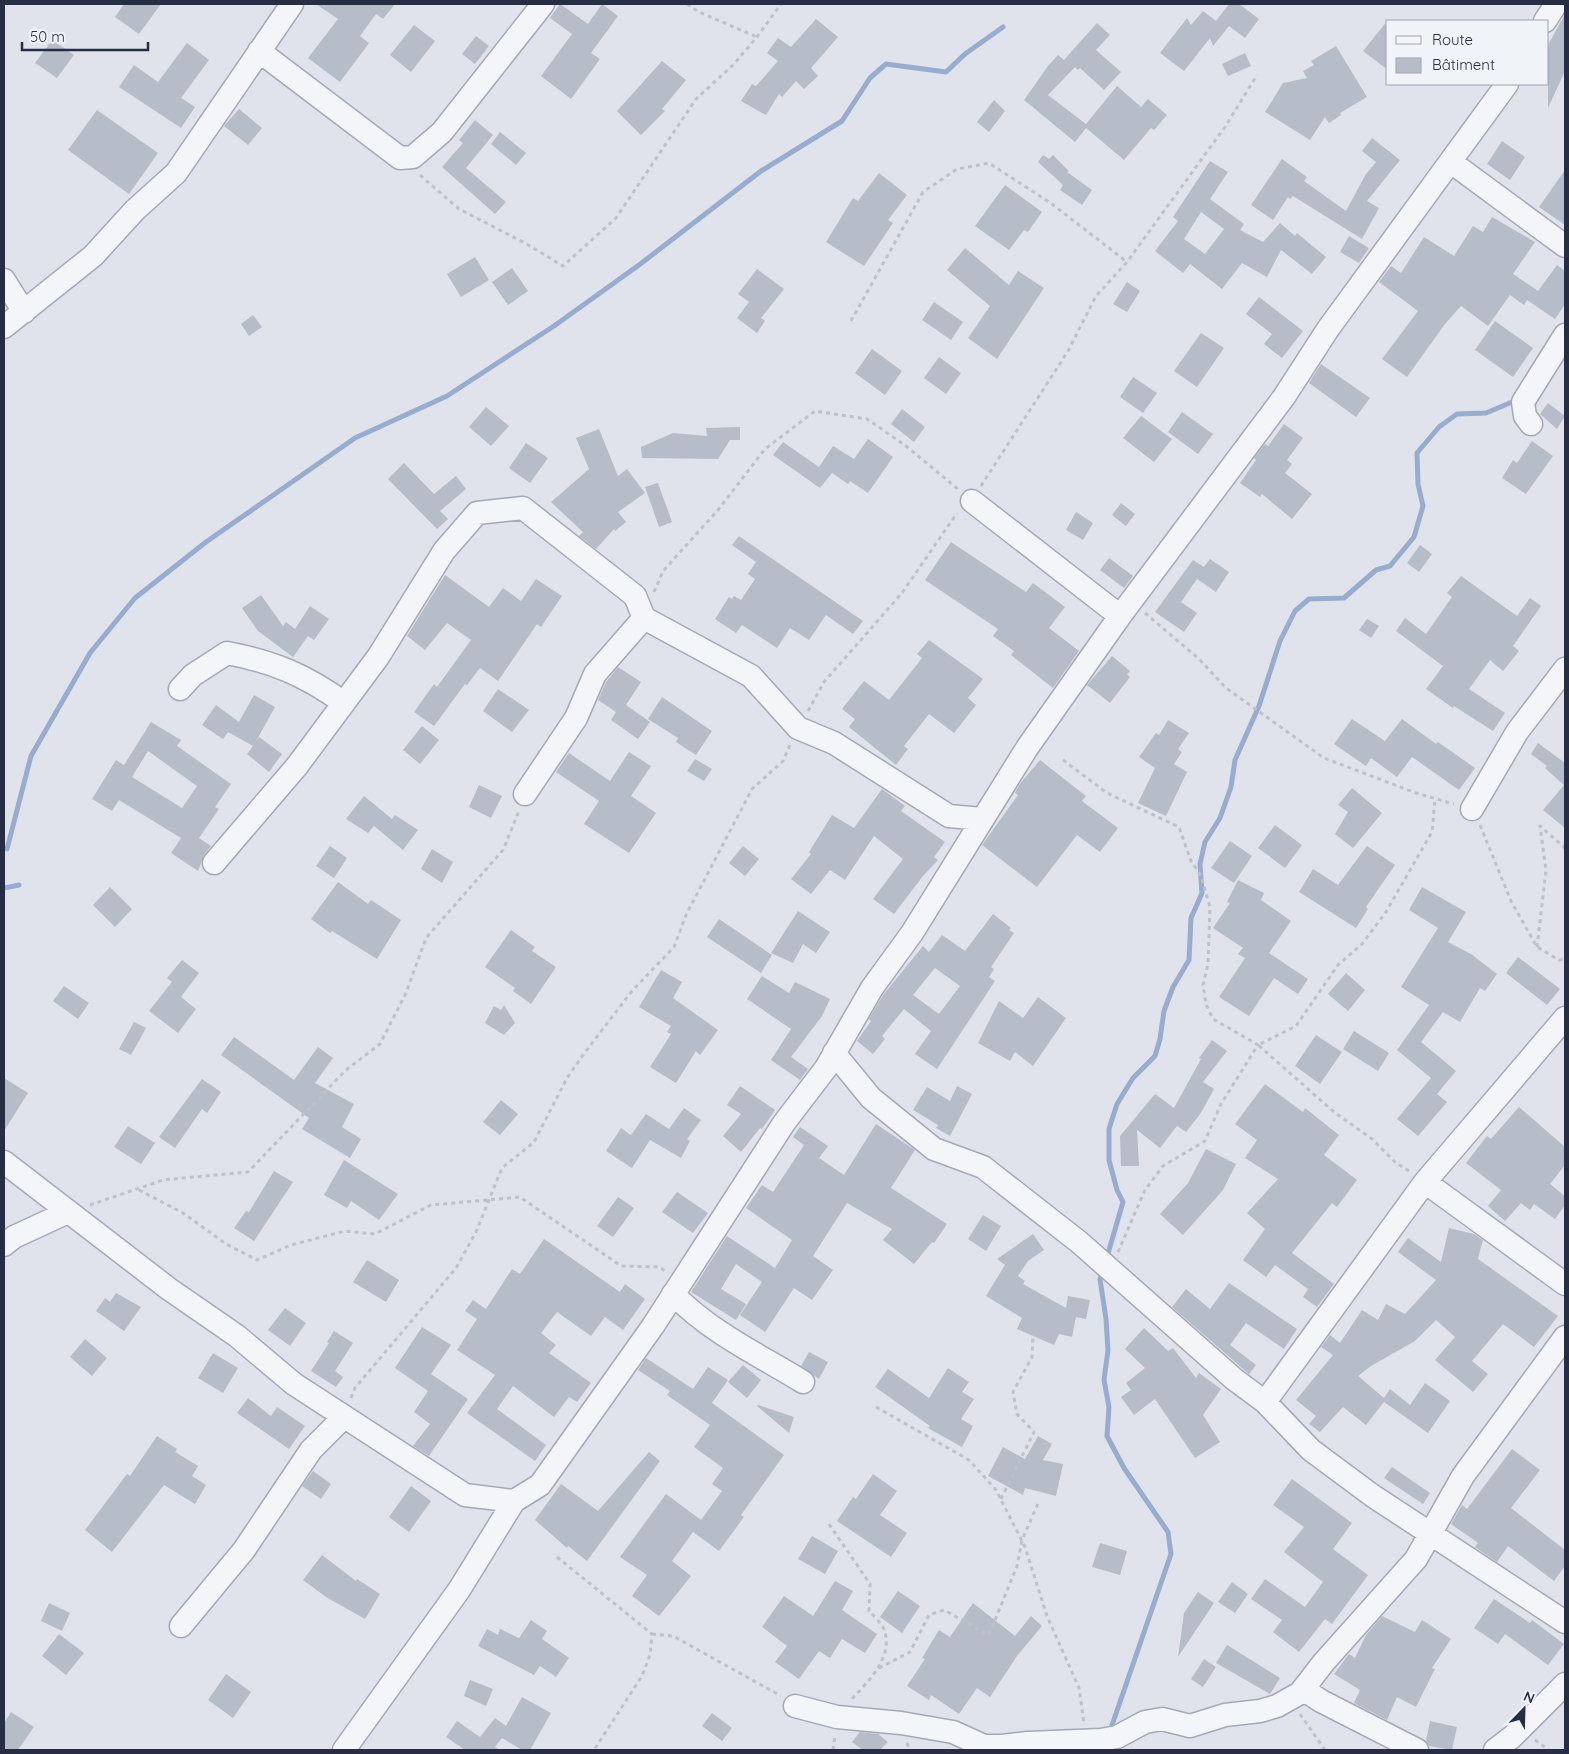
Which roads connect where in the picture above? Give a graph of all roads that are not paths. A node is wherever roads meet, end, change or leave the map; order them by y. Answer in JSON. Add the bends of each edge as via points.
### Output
{"nodes":[{"id":1,"x":292,"y":4,"type":"edge"},
{"id":2,"x":543,"y":4,"type":"edge"},
{"id":3,"x":1556,"y":4,"type":"edge"},
{"id":4,"x":1546,"y":20,"type":"edge"},
{"id":5,"x":259,"y":51,"type":"junction"},
{"id":6,"x":1506,"y":85,"type":"edge"},
{"id":7,"x":1451,"y":162,"type":"junction"},
{"id":8,"x":1565,"y":246,"type":"edge"},
{"id":9,"x":4,"y":280,"type":"edge"},
{"id":10,"x":24,"y":312,"type":"junction"},
{"id":11,"x":4,"y":327,"type":"edge"},
{"id":12,"x":1565,"y":335,"type":"edge"},
{"id":13,"x":1531,"y":424,"type":"dead end"},
{"id":14,"x":972,"y":501,"type":"road end"},
{"id":15,"x":1126,"y":609,"type":"junction"},
{"id":16,"x":644,"y":618,"type":"junction"},
{"id":17,"x":1565,"y":669,"type":"edge"},
{"id":18,"x":180,"y":689,"type":"dead end"},
{"id":19,"x":344,"y":703,"type":"junction"},
{"id":20,"x":525,"y":794,"type":"road end"},
{"id":21,"x":1472,"y":809,"type":"road end"},
{"id":22,"x":982,"y":819,"type":"junction"},
{"id":23,"x":214,"y":863,"type":"dead end"},
{"id":24,"x":1565,"y":1018,"type":"edge"},
{"id":25,"x":834,"y":1053,"type":"junction"},
{"id":26,"x":4,"y":1162,"type":"edge"},
{"id":27,"x":1425,"y":1182,"type":"junction"},
{"id":28,"x":68,"y":1212,"type":"junction"},
{"id":29,"x":4,"y":1245,"type":"edge"},
{"id":30,"x":1565,"y":1284,"type":"edge"},
{"id":31,"x":676,"y":1290,"type":"junction"},
{"id":32,"x":1565,"y":1337,"type":"edge"},
{"id":33,"x":803,"y":1382,"type":"dead end"},
{"id":34,"x":1265,"y":1402,"type":"junction"},
{"id":35,"x":344,"y":1417,"type":"junction"},
{"id":36,"x":514,"y":1501,"type":"junction"},
{"id":37,"x":1430,"y":1533,"type":"junction"},
{"id":38,"x":1565,"y":1622,"type":"edge"},
{"id":39,"x":181,"y":1626,"type":"dead end"},
{"id":40,"x":1565,"y":1684,"type":"edge"},
{"id":41,"x":1296,"y":1694,"type":"junction"},
{"id":42,"x":796,"y":1706,"type":"road end"},
{"id":43,"x":344,"y":1750,"type":"edge"},
{"id":44,"x":1416,"y":1750,"type":"edge"},
{"id":45,"x":1495,"y":1750,"type":"edge"}],
"edges":[{"from":1,"to":5,"type":"street"},
{"from":2,"to":5,"type":"street","via":[[442,132],[413,157],[400,158]]},
{"from":3,"to":4,"type":"street"},
{"from":5,"to":10,"type":"street","via":[[176,173],[135,210],[93,256]]},
{"from":6,"to":7,"type":"street"},
{"from":7,"to":8,"type":"street"},
{"from":7,"to":15,"type":"street","via":[[1402,224],[1284,398]]},
{"from":9,"to":10,"type":"street"},
{"from":10,"to":11,"type":"street"},
{"from":12,"to":13,"type":"street","via":[[1523,402],[1525,416]]},
{"from":14,"to":15,"type":"street"},
{"from":15,"to":22,"type":"street","via":[[1027,748]]},
{"from":16,"to":19,"type":"street","via":[[634,596],[523,508],[477,512],[444,552],[378,657]]},
{"from":16,"to":20,"type":"street","via":[[595,674],[576,718]]},
{"from":16,"to":22,"type":"street","via":[[750,676],[798,728],[834,744],[949,816]]},
{"from":17,"to":21,"type":"street","via":[[1516,732]]},
{"from":18,"to":19,"type":"street","via":[[193,675],[226,653],[265,661],[318,684]]},
{"from":19,"to":23,"type":"street","via":[[297,766]]},
{"from":22,"to":25,"type":"street","via":[[912,933],[872,988]]},
{"from":24,"to":27,"type":"street"},
{"from":25,"to":31,"type":"street","via":[[784,1123]]},
{"from":25,"to":34,"type":"street","via":[[871,1098],[934,1149],[983,1167],[1079,1242],[1234,1379]]},
{"from":26,"to":28,"type":"street"},
{"from":27,"to":30,"type":"street"},
{"from":27,"to":34,"type":"street"},
{"from":28,"to":29,"type":"street","via":[[14,1237]]},
{"from":28,"to":35,"type":"street","via":[[237,1336],[294,1384]]},
{"from":31,"to":33,"type":"street","via":[[691,1312],[727,1339]]},
{"from":31,"to":36,"type":"street","via":[[540,1485]]},
{"from":32,"to":37,"type":"street","via":[[1463,1476]]},
{"from":34,"to":37,"type":"street","via":[[1312,1450],[1373,1496]]},
{"from":35,"to":36,"type":"street","via":[[464,1495]]},
{"from":35,"to":39,"type":"street","via":[[311,1450],[244,1550]]},
{"from":36,"to":43,"type":"street","via":[[460,1590]]},
{"from":37,"to":38,"type":"street"},
{"from":37,"to":41,"type":"street","via":[[1407,1571]]},
{"from":40,"to":45,"type":"street"},
{"from":41,"to":42,"type":"street","via":[[1260,1711],[1225,1715],[1190,1726],[1162,1719],[1145,1722],[1117,1737],[984,1746],[953,1732],[837,1717]]},
{"from":41,"to":44,"type":"street","via":[[1321,1701]]}]}
